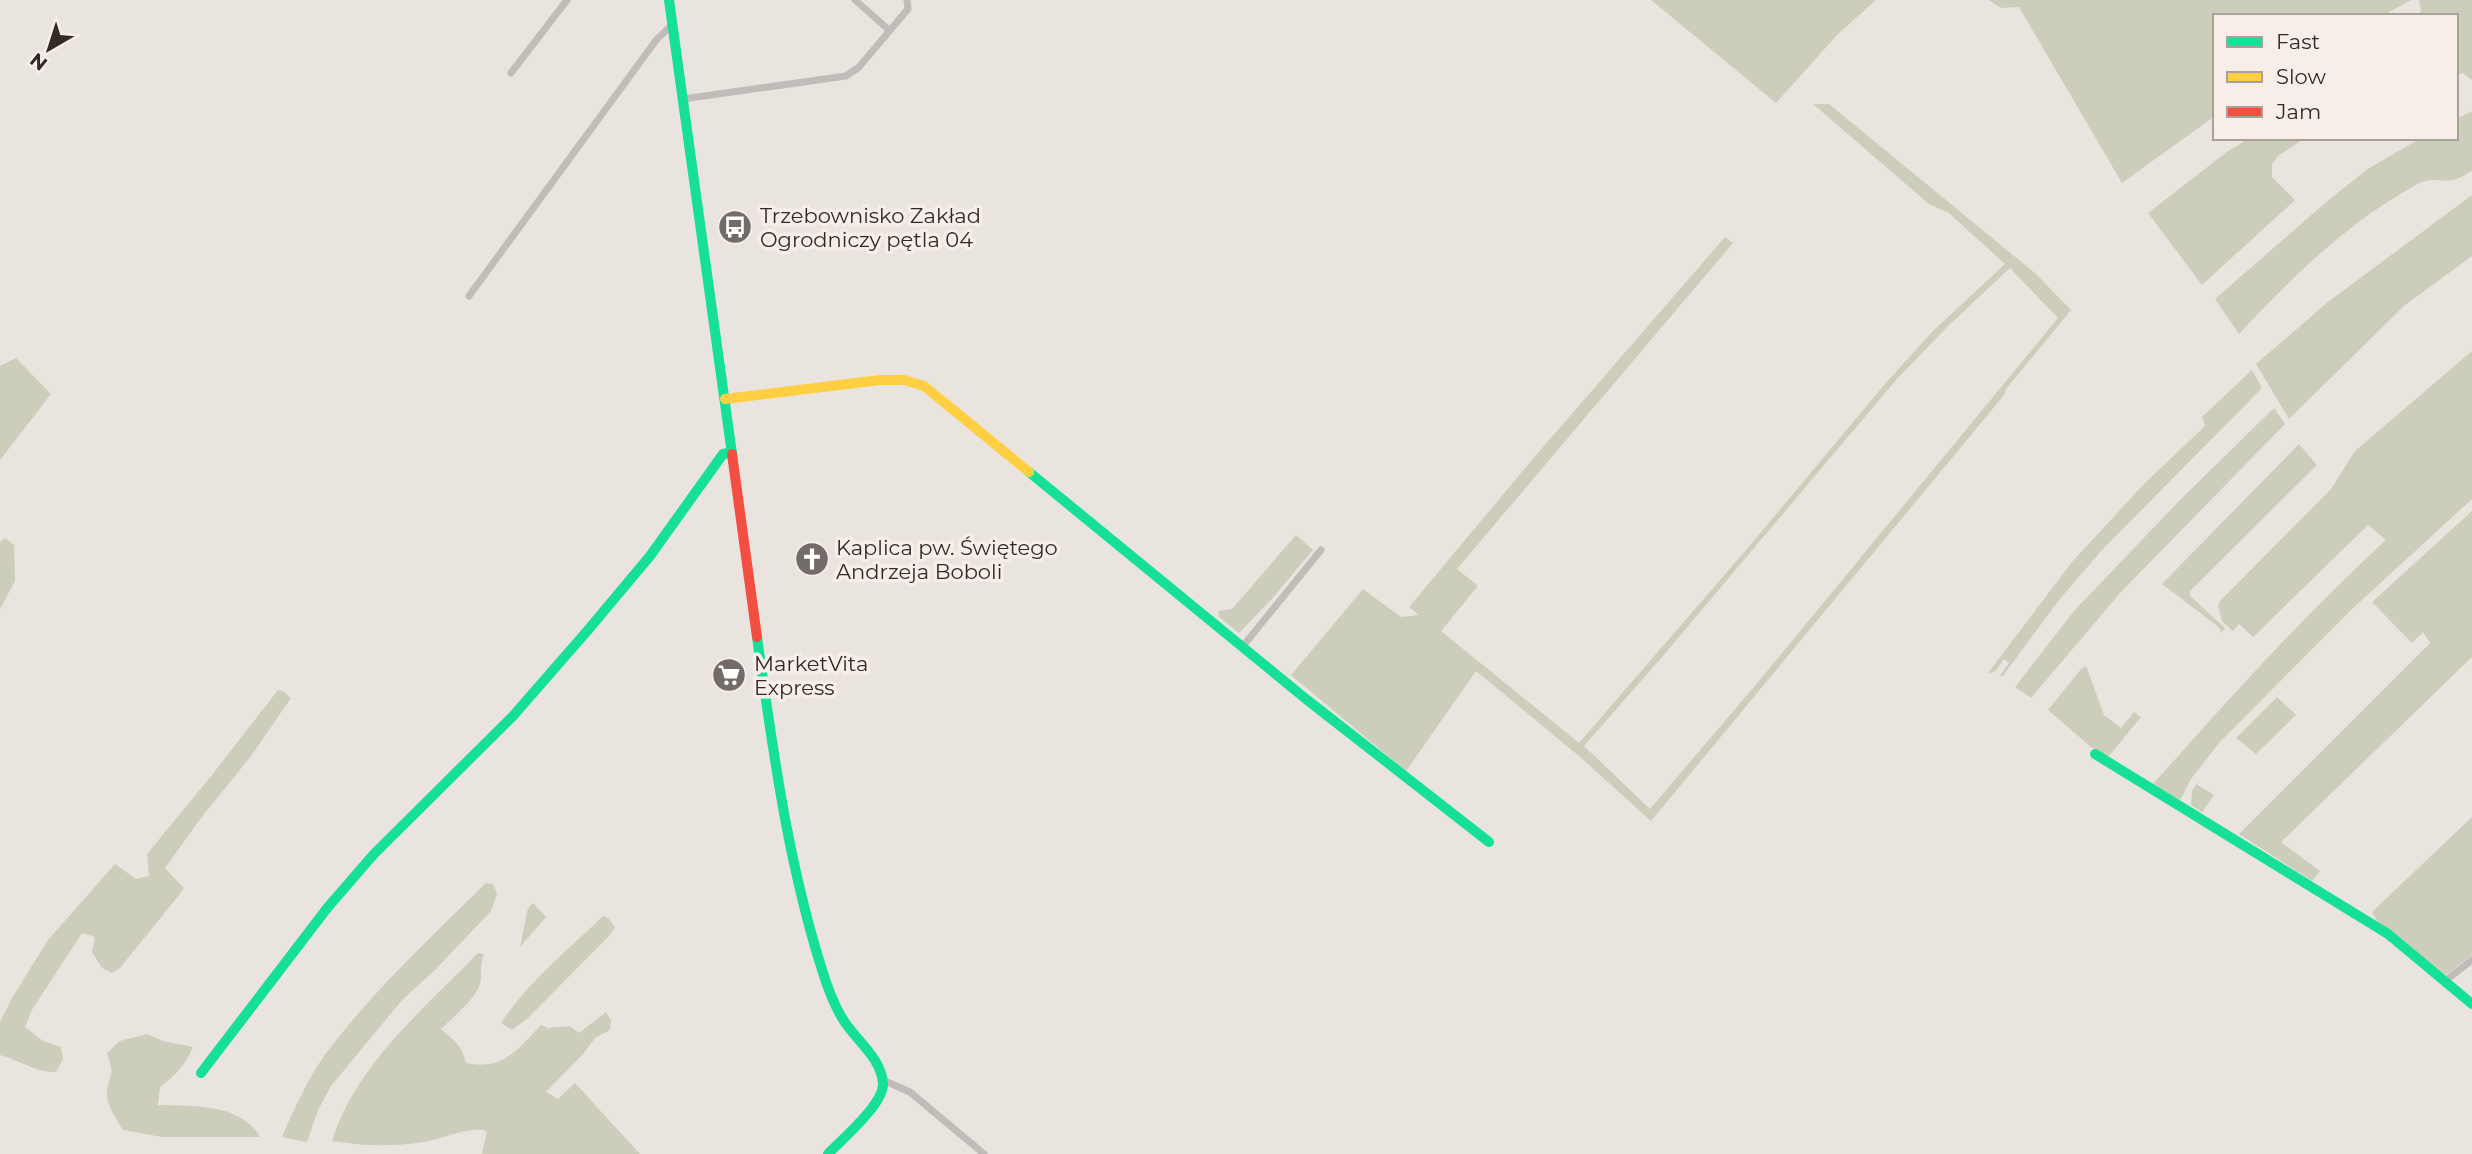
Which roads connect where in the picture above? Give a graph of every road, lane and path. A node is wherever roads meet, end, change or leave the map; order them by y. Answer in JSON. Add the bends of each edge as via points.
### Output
{"nodes":[{"id":1,"x":567,"y":0,"type":"edge"},
{"id":2,"x":670,"y":0,"type":"edge"},
{"id":3,"x":855,"y":0,"type":"edge"},
{"id":4,"x":907,"y":0,"type":"edge"},
{"id":5,"x":673,"y":24,"type":"junction"},
{"id":6,"x":889,"y":30,"type":"junction"},
{"id":7,"x":511,"y":73,"type":"dead end"},
{"id":8,"x":683,"y":99,"type":"junction"},
{"id":9,"x":469,"y":296,"type":"dead end"},
{"id":10,"x":725,"y":399,"type":"junction"},
{"id":11,"x":732,"y":452,"type":"junction"},
{"id":12,"x":1321,"y":550,"type":"dead end"},
{"id":13,"x":1242,"y":646,"type":"junction"},
{"id":14,"x":2095,"y":754,"type":"dead end"},
{"id":15,"x":1489,"y":842,"type":"dead end"},
{"id":16,"x":2472,"y":960,"type":"edge"},
{"id":17,"x":2445,"y":981,"type":"junction"},
{"id":18,"x":2472,"y":1004,"type":"edge"},
{"id":19,"x":201,"y":1073,"type":"dead end"},
{"id":20,"x":885,"y":1081,"type":"junction"},
{"id":21,"x":828,"y":1154,"type":"edge"},
{"id":22,"x":984,"y":1154,"type":"edge"}],
"edges":[{"from":1,"to":7,"type":"street"},
{"from":2,"to":5,"type":"street"},
{"from":3,"to":6,"type":"street"},
{"from":4,"to":6,"type":"street","via":[[908,9]]},
{"from":5,"to":8,"type":"street"},
{"from":5,"to":9,"type":"street","via":[[657,39]]},
{"from":6,"to":8,"type":"street","via":[[846,76]]},
{"from":8,"to":10,"type":"street"},
{"from":10,"to":11,"type":"street"},
{"from":10,"to":13,"type":"street","via":[[880,380],[924,386]]},
{"from":11,"to":19,"type":"street","via":[[723,454],[650,556],[529,699],[374,854],[328,907]]},
{"from":11,"to":20,"type":"street","via":[[788,833],[829,992],[844,1023]]},
{"from":12,"to":13,"type":"street"},
{"from":13,"to":15,"type":"street"},
{"from":14,"to":17,"type":"street","via":[[2388,934]]},
{"from":16,"to":17,"type":"street"},
{"from":17,"to":18,"type":"street"},
{"from":20,"to":21,"type":"street","via":[[879,1100]]},
{"from":20,"to":22,"type":"street","via":[[910,1092]]}]}
